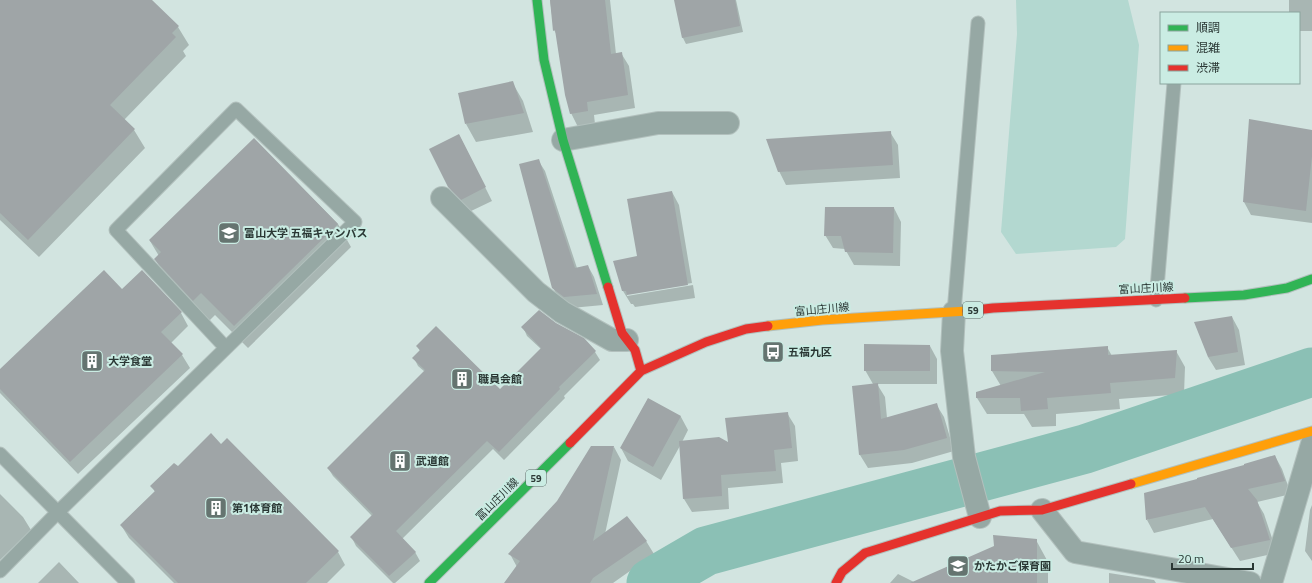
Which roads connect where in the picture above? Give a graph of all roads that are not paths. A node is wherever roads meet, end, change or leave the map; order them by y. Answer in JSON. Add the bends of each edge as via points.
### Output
{"nodes":[{"id":1,"x":537,"y":0,"type":"edge"},
{"id":2,"x":978,"y":24,"type":"dead end"},
{"id":3,"x":1174,"y":84,"type":"edge"},
{"id":4,"x":728,"y":123,"type":"dead end"},
{"id":5,"x":563,"y":140,"type":"junction"},
{"id":6,"x":442,"y":198,"type":"dead end"},
{"id":7,"x":1312,"y":279,"type":"edge"},
{"id":8,"x":1156,"y":300,"type":"junction"},
{"id":9,"x":954,"y":312,"type":"junction"},
{"id":10,"x":627,"y":340,"type":"junction"},
{"id":11,"x":226,"y":348,"type":"junction"},
{"id":12,"x":641,"y":371,"type":"junction"},
{"id":13,"x":1312,"y":431,"type":"edge"},
{"id":14,"x":1312,"y":444,"type":"edge"},
{"id":15,"x":0,"y":454,"type":"edge"},
{"id":16,"x":1042,"y":510,"type":"junction"},
{"id":17,"x":58,"y":512,"type":"junction"},
{"id":18,"x":980,"y":516,"type":"junction"},
{"id":19,"x":0,"y":571,"type":"edge"},
{"id":20,"x":128,"y":583,"type":"edge"},
{"id":21,"x":429,"y":583,"type":"edge"},
{"id":22,"x":836,"y":583,"type":"edge"},
{"id":23,"x":1250,"y":583,"type":"edge"},
{"id":24,"x":1271,"y":583,"type":"edge"}],
"edges":[{"from":1,"to":5,"type":"main road","via":[[544,60]]},
{"from":2,"to":9,"type":"lane"},
{"from":3,"to":8,"type":"lane"},
{"from":4,"to":5,"type":"street","via":[[658,123]]},
{"from":5,"to":10,"type":"main road","via":[[622,333]]},
{"from":6,"to":10,"type":"street","via":[[541,296],[562,312],[612,340]]},
{"from":7,"to":8,"type":"main road","name":"富山庄川線","number":"59","via":[[1287,288],[1244,295]]},
{"from":8,"to":9,"type":"main road","name":"富山庄川線","number":"59"},
{"from":9,"to":12,"type":"main road","name":"富山庄川線","number":"59","via":[[822,320],[746,329],[706,342]]},
{"from":9,"to":18,"type":"street","via":[[952,351],[964,457]]},
{"from":10,"to":12,"type":"main road","via":[[635,350]]},
{"from":11,"to":11,"type":"lane","via":[[116,230],[236,109],[355,222]]},
{"from":11,"to":17,"type":"lane"},
{"from":12,"to":21,"type":"main road","name":"富山庄川線","number":"59"},
{"from":13,"to":16,"type":"main road"},
{"from":14,"to":24,"type":"street"},
{"from":15,"to":17,"type":"lane"},
{"from":16,"to":18,"type":"main road","via":[[1000,511]]},
{"from":16,"to":23,"type":"street","via":[[1075,552]]},
{"from":17,"to":19,"type":"lane"},
{"from":17,"to":20,"type":"lane"},
{"from":18,"to":22,"type":"main road","via":[[865,553],[842,572]]}]}
